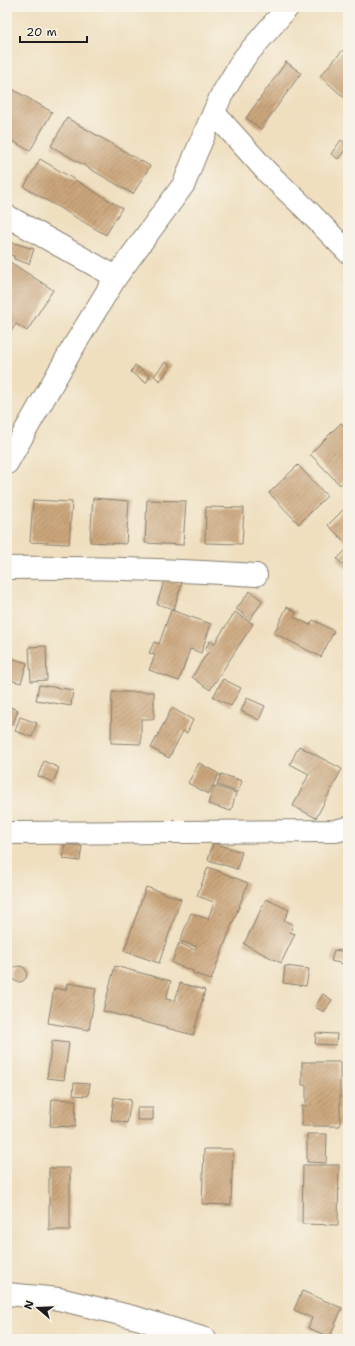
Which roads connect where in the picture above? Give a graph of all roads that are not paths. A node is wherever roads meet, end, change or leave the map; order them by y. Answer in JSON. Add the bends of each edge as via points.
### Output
{"nodes":[{"id":1,"x":288,"y":7,"type":"edge"},
{"id":2,"x":214,"y":113,"type":"junction"},
{"id":3,"x":7,"y":216,"type":"edge"},
{"id":4,"x":348,"y":252,"type":"edge"},
{"id":5,"x":116,"y":277,"type":"junction"},
{"id":6,"x":7,"y":463,"type":"edge"},
{"id":7,"x":7,"y":568,"type":"edge"},
{"id":8,"x":256,"y":574,"type":"dead end"},
{"id":9,"x":348,"y":828,"type":"edge"},
{"id":10,"x":7,"y":833,"type":"edge"},
{"id":11,"x":7,"y":1294,"type":"edge"},
{"id":12,"x":205,"y":1339,"type":"edge"}],
"edges":[{"from":1,"to":2,"type":"street","via":[[244,58]]},
{"from":2,"to":4,"type":"street","via":[[268,173]]},
{"from":2,"to":5,"type":"street","via":[[184,184]]},
{"from":3,"to":5,"type":"street"},
{"from":5,"to":6,"type":"street"},
{"from":7,"to":8,"type":"street","via":[[75,567]]},
{"from":9,"to":10,"type":"street","via":[[335,831]]},
{"from":11,"to":12,"type":"street","via":[[59,1299],[137,1318]]}]}
